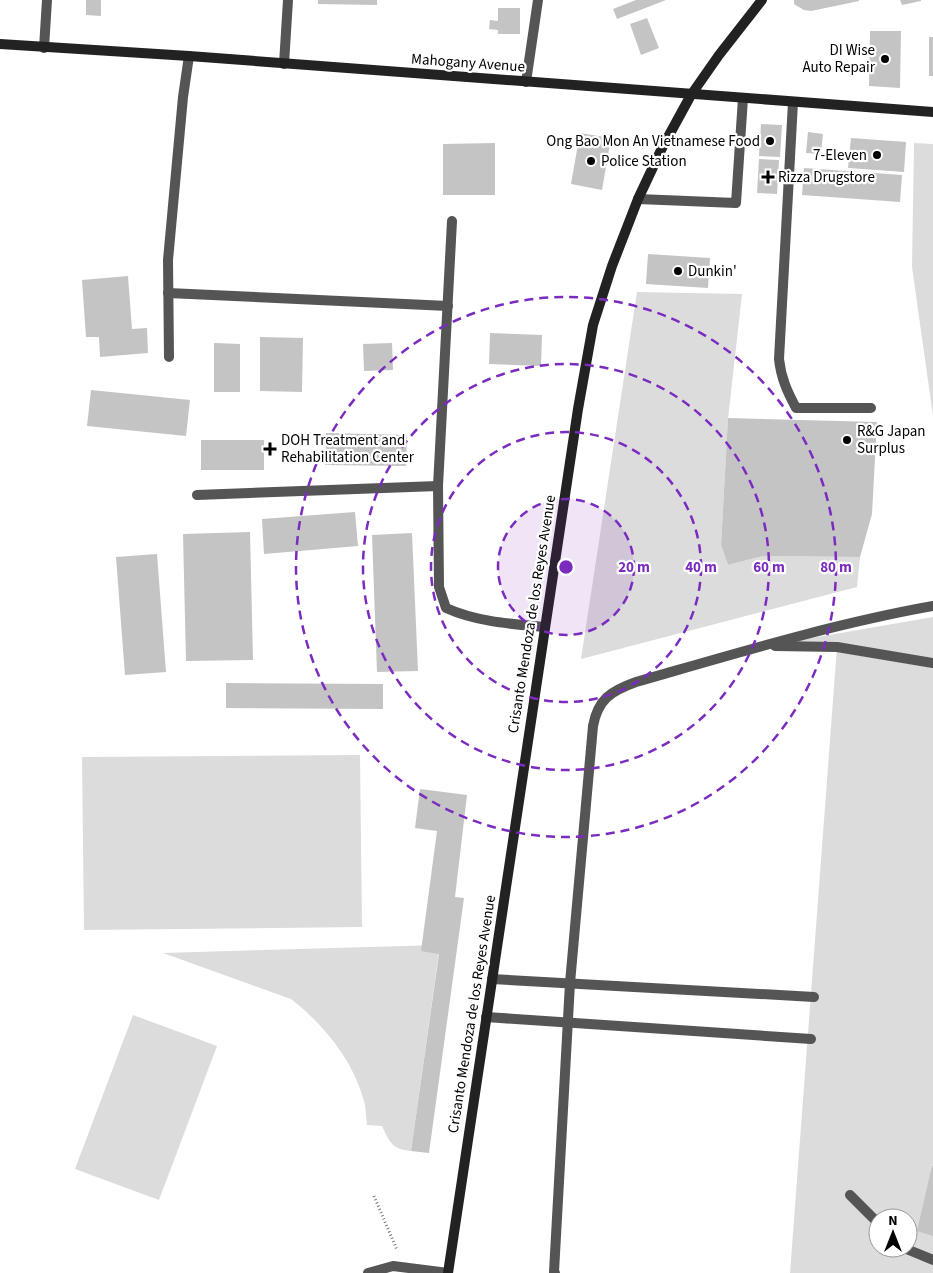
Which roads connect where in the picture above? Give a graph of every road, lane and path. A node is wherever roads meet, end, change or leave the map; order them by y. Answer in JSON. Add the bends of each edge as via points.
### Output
{"nodes":[{"id":1,"x":47,"y":0,"type":"edge"},
{"id":2,"x":288,"y":0,"type":"edge"},
{"id":3,"x":538,"y":0,"type":"edge"},
{"id":4,"x":762,"y":0,"type":"edge"},
{"id":5,"x":0,"y":44,"type":"edge"},
{"id":6,"x":44,"y":48,"type":"junction"},
{"id":7,"x":188,"y":56,"type":"junction"},
{"id":8,"x":284,"y":64,"type":"junction"},
{"id":9,"x":526,"y":82,"type":"junction"},
{"id":10,"x":692,"y":95,"type":"junction"},
{"id":11,"x":743,"y":98,"type":"junction"},
{"id":12,"x":793,"y":102,"type":"junction"},
{"id":13,"x":933,"y":112,"type":"edge"},
{"id":14,"x":638,"y":199,"type":"junction"},
{"id":15,"x":452,"y":221,"type":"dead end"},
{"id":16,"x":168,"y":293,"type":"junction"},
{"id":17,"x":448,"y":306,"type":"junction"},
{"id":18,"x":169,"y":357,"type":"dead end"},
{"id":19,"x":871,"y":408,"type":"dead end"},
{"id":20,"x":438,"y":486,"type":"junction"},
{"id":21,"x":196,"y":495,"type":"dead end"},
{"id":22,"x":933,"y":606,"type":"edge"},
{"id":23,"x":545,"y":627,"type":"junction"},
{"id":24,"x":761,"y":646,"type":"junction"},
{"id":25,"x":933,"y":662,"type":"edge"},
{"id":26,"x":492,"y":979,"type":"junction"},
{"id":27,"x":570,"y":983,"type":"junction"},
{"id":28,"x":814,"y":997,"type":"dead end"},
{"id":29,"x":486,"y":1017,"type":"junction"},
{"id":30,"x":568,"y":1022,"type":"junction"},
{"id":31,"x":811,"y":1039,"type":"dead end"},
{"id":32,"x":850,"y":1195,"type":"dead end"},
{"id":33,"x":374,"y":1196,"type":"dead end"},
{"id":34,"x":868,"y":1212,"type":"edge"},
{"id":35,"x":918,"y":1254,"type":"edge"},
{"id":36,"x":933,"y":1260,"type":"edge"},
{"id":37,"x":405,"y":1267,"type":"junction"},
{"id":38,"x":368,"y":1273,"type":"edge"},
{"id":39,"x":448,"y":1273,"type":"edge"},
{"id":40,"x":555,"y":1273,"type":"edge"}],
"edges":[{"from":1,"to":6,"type":"street"},
{"from":2,"to":8,"type":"street"},
{"from":3,"to":9,"type":"street"},
{"from":4,"to":10,"type":"main road","name":"Crisanto Mendoza de los Reyes Avenue"},
{"from":5,"to":6,"type":"main road","name":"Mahogany Avenue"},
{"from":6,"to":7,"type":"main road","name":"Mahogany Avenue"},
{"from":7,"to":8,"type":"main road","name":"Mahogany Avenue"},
{"from":7,"to":16,"type":"street","via":[[169,250]]},
{"from":8,"to":9,"type":"main road","name":"Mahogany Avenue"},
{"from":9,"to":10,"type":"main road","name":"Mahogany Avenue"},
{"from":10,"to":11,"type":"main road","name":"Mahogany Avenue"},
{"from":10,"to":14,"type":"main road","name":"Crisanto Mendoza de los Reyes Avenue"},
{"from":11,"to":12,"type":"main road","name":"Mahogany Avenue"},
{"from":11,"to":14,"type":"street","via":[[736,204]]},
{"from":12,"to":13,"type":"main road","name":"Mahogany Avenue"},
{"from":12,"to":19,"type":"street","via":[[779,359],[781,376],[796,408]]},
{"from":14,"to":23,"type":"main road","name":"Crisanto Mendoza de los Reyes Avenue","via":[[593,325]]},
{"from":15,"to":17,"type":"street"},
{"from":16,"to":17,"type":"street"},
{"from":16,"to":18,"type":"street"},
{"from":17,"to":20,"type":"street"},
{"from":20,"to":21,"type":"street"},
{"from":20,"to":23,"type":"street","via":[[439,587],[446,608],[464,616]]},
{"from":22,"to":24,"type":"street","via":[[876,616]]},
{"from":23,"to":26,"type":"main road","name":"Crisanto Mendoza de los Reyes Avenue"},
{"from":24,"to":25,"type":"street","via":[[837,647]]},
{"from":24,"to":27,"type":"street","via":[[618,688],[596,712]]},
{"from":26,"to":27,"type":"street"},
{"from":26,"to":29,"type":"main road","name":"Crisanto Mendoza de los Reyes Avenue"},
{"from":27,"to":28,"type":"street"},
{"from":27,"to":30,"type":"street"},
{"from":29,"to":30,"type":"street"},
{"from":29,"to":39,"type":"main road","name":"Crisanto Mendoza de los Reyes Avenue"},
{"from":30,"to":31,"type":"street"},
{"from":30,"to":40,"type":"street"},
{"from":32,"to":34,"type":"street"},
{"from":33,"to":37,"type":"path"},
{"from":35,"to":36,"type":"street"},
{"from":37,"to":38,"type":"street","via":[[392,1266]]},
{"from":37,"to":39,"type":"street"}]}
